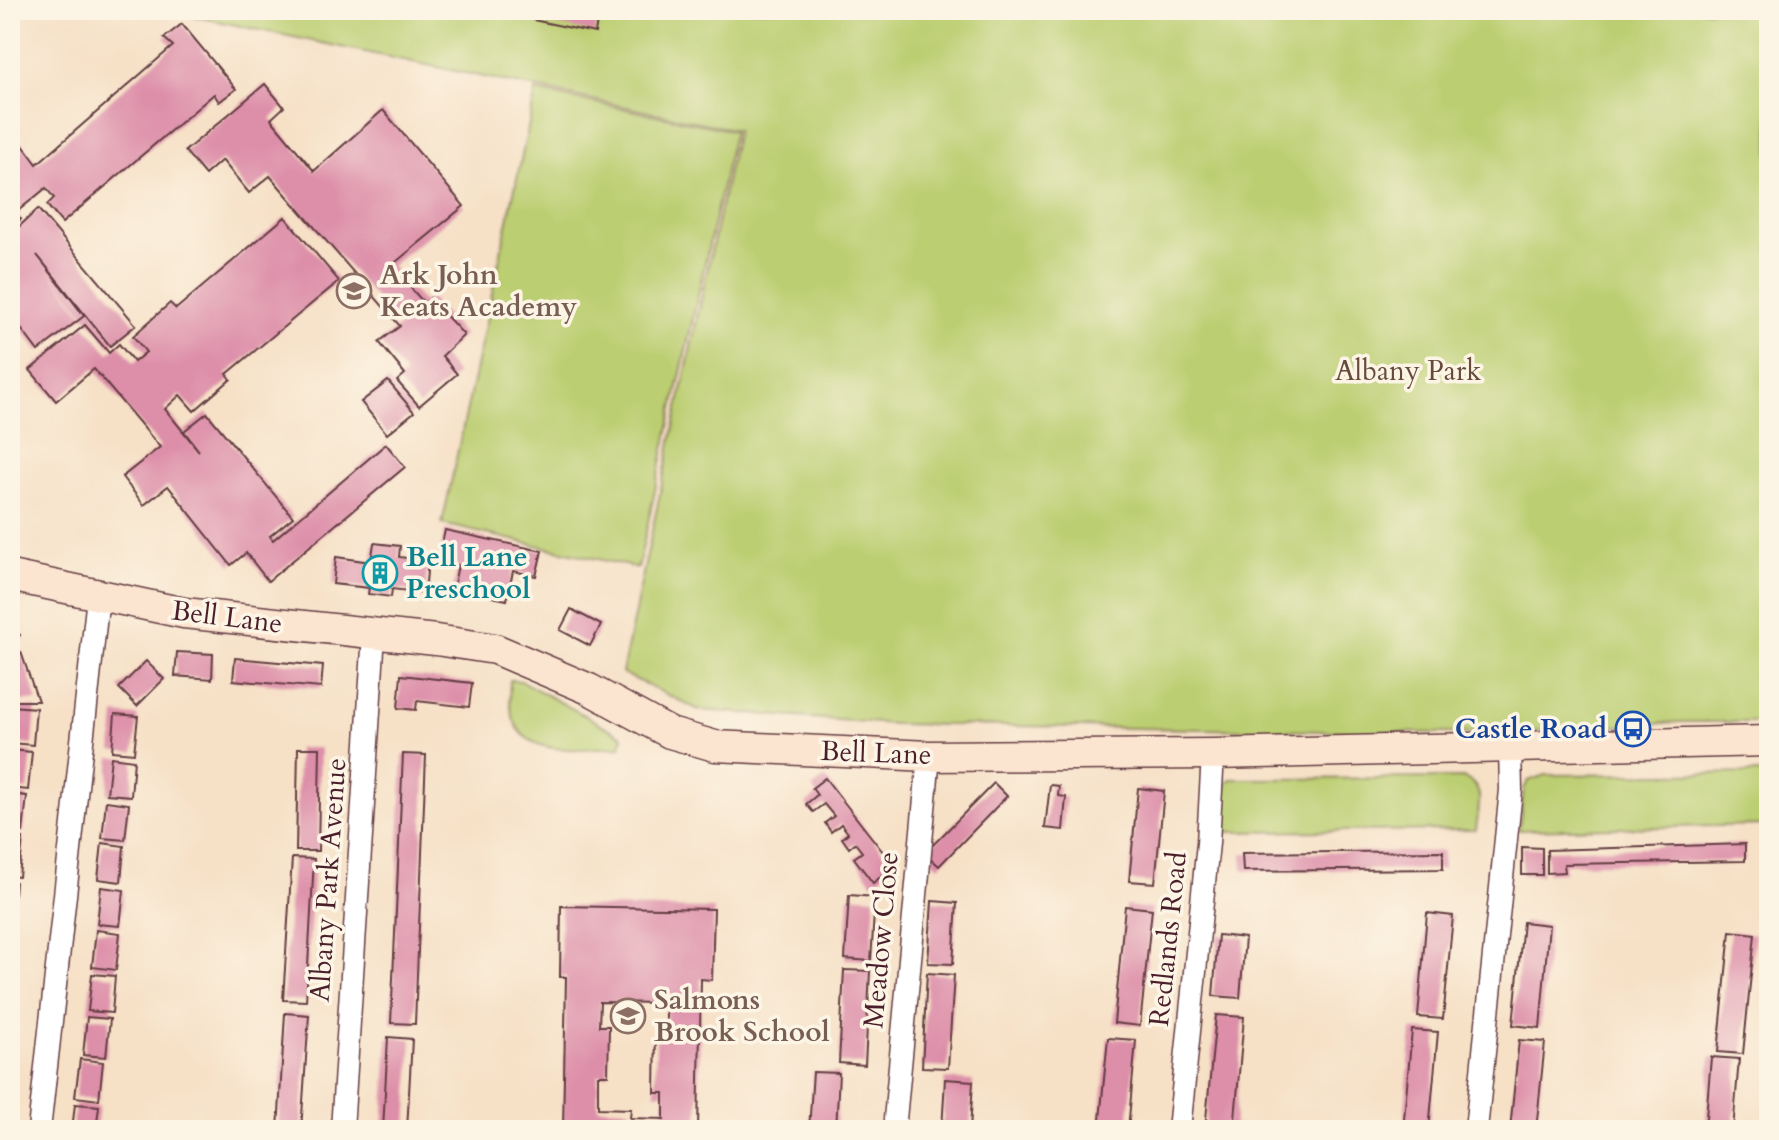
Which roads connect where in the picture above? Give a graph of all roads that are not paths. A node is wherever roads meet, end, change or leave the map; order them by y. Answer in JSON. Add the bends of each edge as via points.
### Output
{"nodes":[{"id":1,"x":10,"y":576,"type":"edge"},
{"id":2,"x":98,"y":597,"type":"junction"},
{"id":3,"x":374,"y":634,"type":"junction"},
{"id":4,"x":1769,"y":741,"type":"edge"},
{"id":5,"x":1510,"y":746,"type":"junction"},
{"id":6,"x":1213,"y":754,"type":"junction"},
{"id":7,"x":929,"y":756,"type":"junction"},
{"id":8,"x":39,"y":1130,"type":"edge"},
{"id":9,"x":342,"y":1130,"type":"edge"},
{"id":10,"x":894,"y":1130,"type":"edge"},
{"id":11,"x":1179,"y":1130,"type":"edge"},
{"id":12,"x":1476,"y":1130,"type":"edge"}],
"edges":[{"from":1,"to":2,"type":"street","name":"Bell Lane"},
{"from":2,"to":3,"type":"street","name":"Bell Lane","via":[[237,620]]},
{"from":2,"to":8,"type":"street"},
{"from":3,"to":7,"type":"street","name":"Bell Lane","via":[[506,653],[589,689],[670,733],[704,744]]},
{"from":3,"to":9,"type":"street","name":"Albany Park Avenue"},
{"from":4,"to":5,"type":"street","name":"Bell Lane"},
{"from":5,"to":6,"type":"street","name":"Bell Lane"},
{"from":5,"to":12,"type":"street","via":[[1511,790]]},
{"from":6,"to":7,"type":"street","name":"Bell Lane"},
{"from":6,"to":11,"type":"street","name":"Redlands Road"},
{"from":7,"to":10,"type":"street","name":"Meadow Close"}]}
